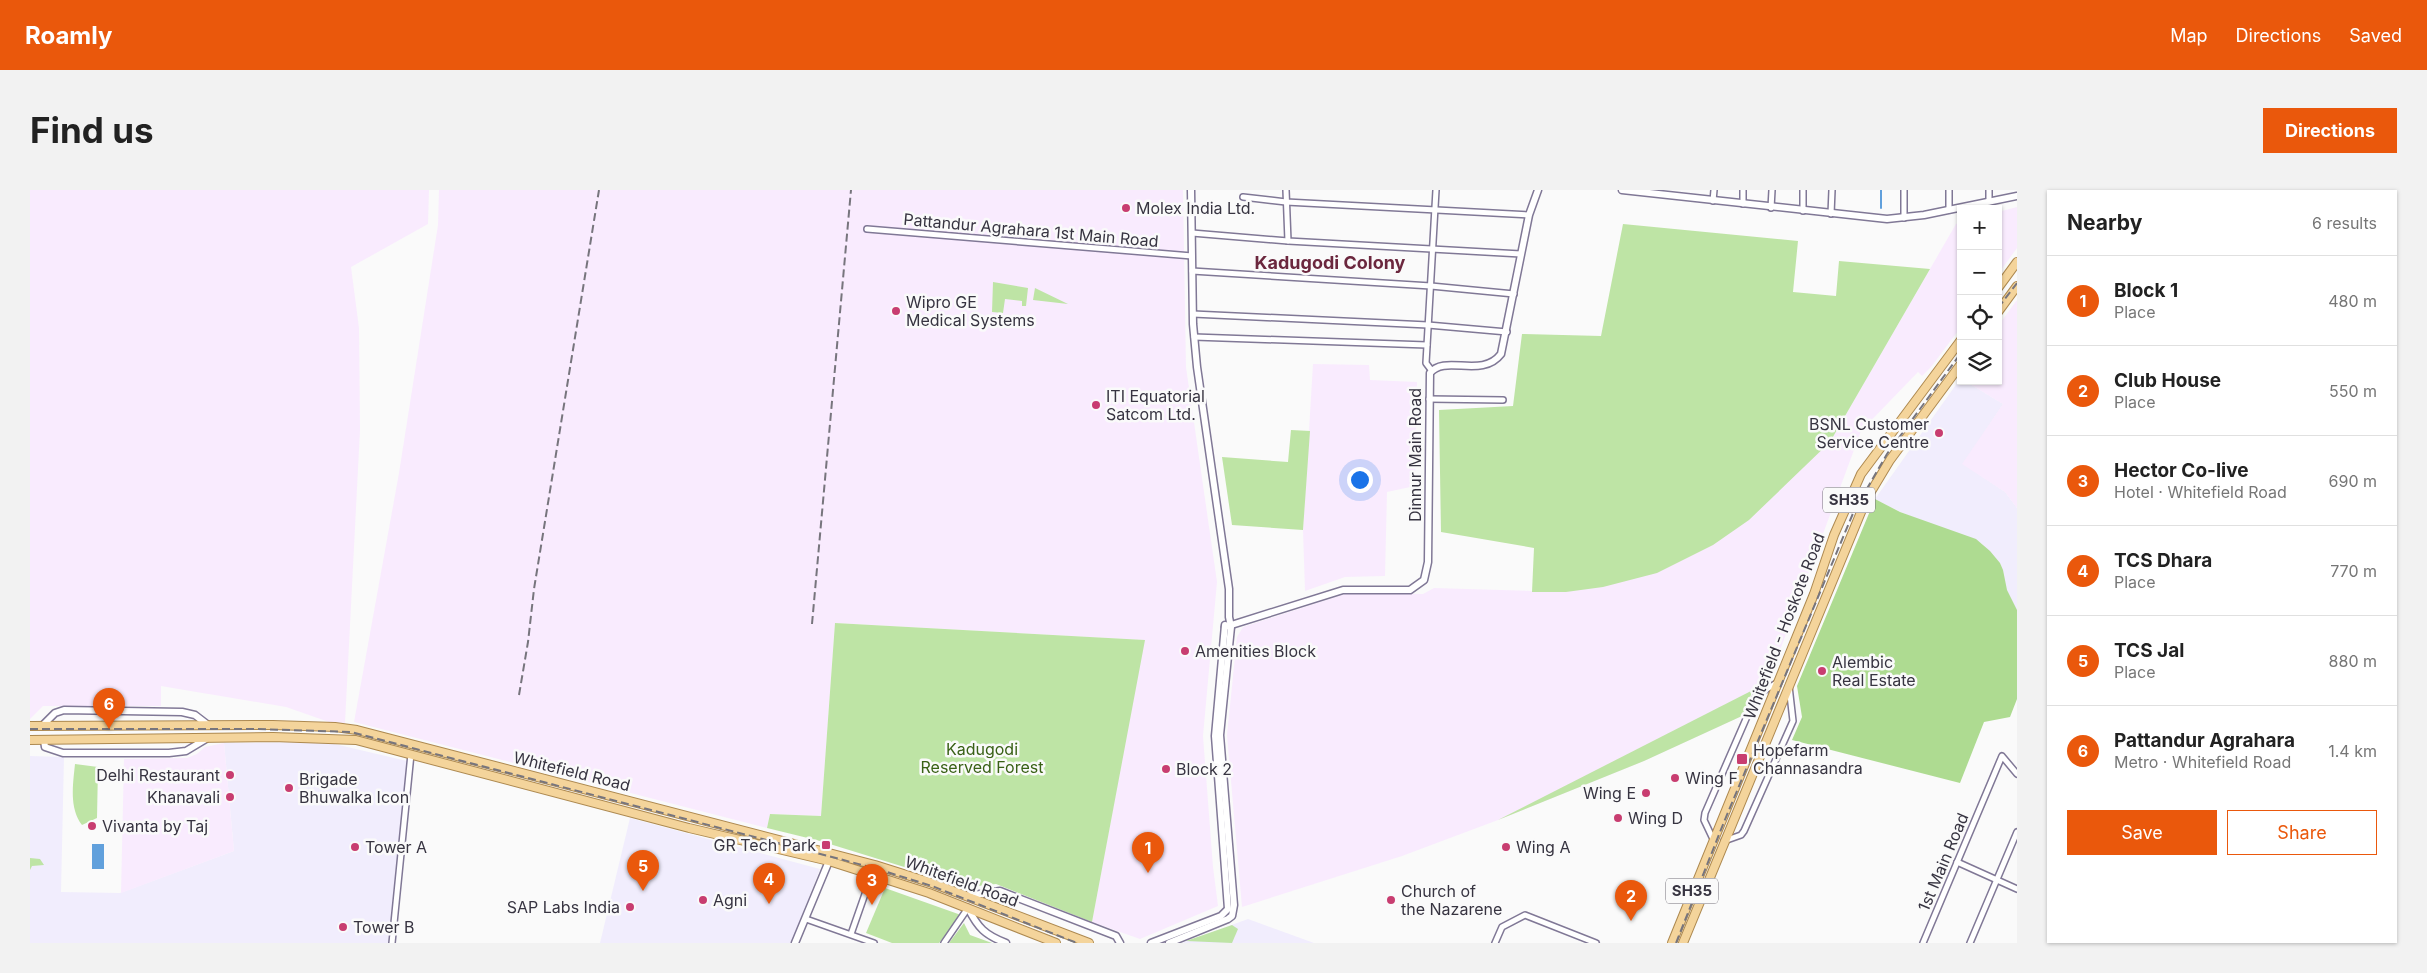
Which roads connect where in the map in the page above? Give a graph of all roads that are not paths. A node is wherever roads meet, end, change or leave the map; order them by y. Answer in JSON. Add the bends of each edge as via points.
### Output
{"nodes":[{"id":1,"x":1191,"y":190,"type":"edge"},
{"id":2,"x":1286,"y":190,"type":"edge"},
{"id":3,"x":1436,"y":190,"type":"edge"},
{"id":4,"x":1538,"y":190,"type":"edge"},
{"id":5,"x":1622,"y":190,"type":"edge"},
{"id":6,"x":1714,"y":190,"type":"edge"},
{"id":7,"x":1743,"y":190,"type":"edge"},
{"id":8,"x":1772,"y":190,"type":"edge"},
{"id":9,"x":1804,"y":190,"type":"edge"},
{"id":10,"x":1832,"y":190,"type":"edge"},
{"id":11,"x":1904,"y":190,"type":"edge"},
{"id":12,"x":1950,"y":190,"type":"edge"},
{"id":13,"x":1989,"y":190,"type":"edge"},
{"id":14,"x":1683,"y":194,"type":"edge"},
{"id":15,"x":2017,"y":196,"type":"edge"},
{"id":16,"x":1243,"y":197,"type":"dead end"},
{"id":17,"x":1713,"y":201,"type":"junction"},
{"id":18,"x":1286,"y":202,"type":"junction"},
{"id":19,"x":1989,"y":202,"type":"junction"},
{"id":20,"x":1743,"y":204,"type":"junction"},
{"id":21,"x":1771,"y":208,"type":"junction"},
{"id":22,"x":1435,"y":209,"type":"junction"},
{"id":23,"x":1950,"y":210,"type":"junction"},
{"id":24,"x":1803,"y":211,"type":"junction"},
{"id":25,"x":1831,"y":214,"type":"junction"},
{"id":26,"x":1529,"y":215,"type":"junction"},
{"id":27,"x":1904,"y":218,"type":"junction"},
{"id":28,"x":867,"y":229,"type":"dead end"},
{"id":29,"x":1192,"y":233,"type":"junction"},
{"id":30,"x":1288,"y":241,"type":"junction"},
{"id":31,"x":1432,"y":249,"type":"junction"},
{"id":32,"x":1521,"y":254,"type":"junction"},
{"id":33,"x":1192,"y":256,"type":"junction"},
{"id":34,"x":2017,"y":262,"type":"edge"},
{"id":35,"x":1192,"y":271,"type":"junction"},
{"id":36,"x":2002,"y":283,"type":"edge"},
{"id":37,"x":1430,"y":286,"type":"junction"},
{"id":38,"x":2017,"y":286,"type":"edge"},
{"id":39,"x":1514,"y":294,"type":"junction"},
{"id":40,"x":2002,"y":307,"type":"edge"},
{"id":41,"x":1194,"y":314,"type":"junction"},
{"id":42,"x":1428,"y":325,"type":"junction"},
{"id":43,"x":1507,"y":332,"type":"junction"},
{"id":44,"x":1194,"y":337,"type":"junction"},
{"id":45,"x":1427,"y":345,"type":"junction"},
{"id":46,"x":1957,"y":345,"type":"edge"},
{"id":47,"x":1957,"y":370,"type":"edge"},
{"id":48,"x":1432,"y":371,"type":"junction"},
{"id":49,"x":1429,"y":399,"type":"junction"},
{"id":50,"x":1503,"y":400,"type":"dead end"},
{"id":51,"x":1862,"y":474,"type":"junction"},
{"id":52,"x":1875,"y":484,"type":"junction"},
{"id":53,"x":1228,"y":627,"type":"junction"},
{"id":54,"x":1778,"y":682,"type":"junction"},
{"id":55,"x":1789,"y":686,"type":"junction"},
{"id":56,"x":208,"y":725,"type":"junction"},
{"id":57,"x":30,"y":726,"type":"edge"},
{"id":58,"x":42,"y":726,"type":"junction"},
{"id":59,"x":210,"y":737,"type":"junction"},
{"id":60,"x":30,"y":740,"type":"edge"},
{"id":61,"x":44,"y":740,"type":"junction"},
{"id":62,"x":412,"y":754,"type":"junction"},
{"id":63,"x":2017,"y":774,"type":"edge"},
{"id":64,"x":2017,"y":832,"type":"edge"},
{"id":65,"x":1713,"y":840,"type":"junction"},
{"id":66,"x":1724,"y":841,"type":"junction"},
{"id":67,"x":828,"y":861,"type":"junction"},
{"id":68,"x":1957,"y":862,"type":"junction"},
{"id":69,"x":872,"y":874,"type":"junction"},
{"id":70,"x":1997,"y":880,"type":"junction"},
{"id":71,"x":2017,"y":890,"type":"edge"},
{"id":72,"x":966,"y":896,"type":"junction"},
{"id":73,"x":968,"y":908,"type":"junction"},
{"id":74,"x":806,"y":919,"type":"junction"},
{"id":75,"x":851,"y":934,"type":"junction"},
{"id":76,"x":392,"y":943,"type":"edge"},
{"id":77,"x":795,"y":943,"type":"edge"},
{"id":78,"x":874,"y":943,"type":"edge"},
{"id":79,"x":944,"y":943,"type":"edge"},
{"id":80,"x":1006,"y":943,"type":"edge"},
{"id":81,"x":1056,"y":943,"type":"edge"},
{"id":82,"x":1089,"y":943,"type":"edge"},
{"id":83,"x":1120,"y":943,"type":"edge"},
{"id":84,"x":1151,"y":943,"type":"edge"},
{"id":85,"x":1169,"y":943,"type":"edge"},
{"id":86,"x":1495,"y":943,"type":"edge"},
{"id":87,"x":1596,"y":943,"type":"edge"},
{"id":88,"x":1672,"y":943,"type":"edge"},
{"id":89,"x":1683,"y":943,"type":"edge"},
{"id":90,"x":1923,"y":943,"type":"edge"},
{"id":91,"x":1970,"y":943,"type":"edge"}],
"edges":[{"from":1,"to":29,"type":"street"},
{"from":2,"to":18,"type":"street"},
{"from":3,"to":22,"type":"street"},
{"from":4,"to":26,"type":"street","name":"Dinnur Main Road"},
{"from":5,"to":14,"type":"street"},
{"from":6,"to":17,"type":"street"},
{"from":7,"to":20,"type":"street"},
{"from":8,"to":21,"type":"street"},
{"from":9,"to":24,"type":"street"},
{"from":10,"to":25,"type":"street"},
{"from":11,"to":27,"type":"street"},
{"from":12,"to":23,"type":"street"},
{"from":13,"to":19,"type":"street"},
{"from":14,"to":17,"type":"street"},
{"from":15,"to":19,"type":"street"},
{"from":16,"to":18,"type":"street"},
{"from":17,"to":20,"type":"street"},
{"from":18,"to":22,"type":"street"},
{"from":18,"to":30,"type":"street"},
{"from":19,"to":23,"type":"street"},
{"from":20,"to":21,"type":"street"},
{"from":21,"to":24,"type":"street"},
{"from":22,"to":26,"type":"street"},
{"from":22,"to":31,"type":"street"},
{"from":23,"to":27,"type":"street"},
{"from":24,"to":25,"type":"street"},
{"from":25,"to":27,"type":"street"},
{"from":26,"to":32,"type":"street","name":"Dinnur Main Road"},
{"from":28,"to":33,"type":"street","name":"Pattandur Agrahara 1st Main Road"},
{"from":29,"to":30,"type":"street"},
{"from":29,"to":33,"type":"street"},
{"from":30,"to":31,"type":"street"},
{"from":31,"to":32,"type":"street"},
{"from":31,"to":37,"type":"street"},
{"from":32,"to":39,"type":"street","name":"Dinnur Main Road"},
{"from":33,"to":35,"type":"street"},
{"from":34,"to":36,"type":"main road"},
{"from":35,"to":37,"type":"street"},
{"from":35,"to":41,"type":"street"},
{"from":37,"to":39,"type":"street"},
{"from":37,"to":42,"type":"street"},
{"from":38,"to":40,"type":"main road"},
{"from":39,"to":43,"type":"street","name":"Dinnur Main Road"},
{"from":41,"to":42,"type":"street"},
{"from":41,"to":44,"type":"street"},
{"from":42,"to":43,"type":"street"},
{"from":42,"to":45,"type":"street"},
{"from":43,"to":48,"type":"street","name":"Dinnur Main Road","via":[[1501,354],[1491,364],[1440,366]]},
{"from":44,"to":45,"type":"street"},
{"from":44,"to":53,"type":"street","via":[[1228,575]]},
{"from":45,"to":48,"type":"street","via":[[1427,366]]},
{"from":46,"to":51,"type":"main road","name":"Whitefield - Hoskote Road","number":"SH35"},
{"from":47,"to":52,"type":"main road","name":"Whitefield - Hoskote Road","number":"SH35"},
{"from":48,"to":49,"type":"street","name":"Dinnur Main Road"},
{"from":49,"to":50,"type":"street"},
{"from":49,"to":53,"type":"street","name":"Dinnur Main Road","via":[[1428,562],[1421,584],[1410,590],[1343,590]]},
{"from":51,"to":52,"type":"main road"},
{"from":51,"to":54,"type":"main road","name":"Whitefield - Hoskote Road","number":"SH35","via":[[1834,535]]},
{"from":52,"to":55,"type":"main road","name":"Whitefield - Hoskote Road","number":"SH35"},
{"from":53,"to":84,"type":"street","via":[[1215,736],[1228,909],[1221,916]]},
{"from":53,"to":85,"type":"street","via":[[1220,735],[1233,910],[1228,919]]},
{"from":54,"to":65,"type":"main road","name":"Whitefield - Hoskote Road","number":"SH35"},
{"from":54,"to":65,"type":"street","via":[[1756,696],[1705,813],[1704,820]]},
{"from":55,"to":66,"type":"main road","name":"Whitefield - Hoskote Road","number":"SH35"},
{"from":55,"to":66,"type":"street","via":[[1793,721],[1744,831]]},
{"from":56,"to":58,"type":"main road","name":"Whitefield Road"},
{"from":56,"to":58,"type":"street","via":[[195,714],[182,712],[64,710],[55,713]]},
{"from":56,"to":72,"type":"main road","name":"Whitefield Road","via":[[357,730],[831,853],[896,871]]},
{"from":57,"to":58,"type":"main road","name":"Whitefield Road"},
{"from":59,"to":61,"type":"main road","name":"Whitefield Road"},
{"from":59,"to":61,"type":"street","via":[[186,751],[139,754],[62,753],[45,746]]},
{"from":59,"to":62,"type":"main road","name":"Whitefield Road","via":[[342,738]]},
{"from":60,"to":61,"type":"main road","name":"Whitefield Road"},
{"from":62,"to":67,"type":"main road","name":"Whitefield Road","via":[[689,828]]},
{"from":62,"to":76,"type":"street"},
{"from":63,"to":68,"type":"street","name":"1st Main Road","via":[[2002,756]]},
{"from":64,"to":70,"type":"street"},
{"from":65,"to":88,"type":"main road","name":"Whitefield - Hoskote Road","number":"SH35"},
{"from":66,"to":89,"type":"main road","name":"Whitefield - Hoskote Road","number":"SH35"},
{"from":67,"to":69,"type":"main road","name":"Whitefield Road"},
{"from":67,"to":74,"type":"street"},
{"from":68,"to":70,"type":"street"},
{"from":68,"to":90,"type":"street","name":"1st Main Road"},
{"from":69,"to":73,"type":"main road","name":"Whitefield Road"},
{"from":69,"to":75,"type":"street"},
{"from":70,"to":71,"type":"street"},
{"from":70,"to":91,"type":"street"},
{"from":72,"to":82,"type":"main road","name":"Whitefield Road"},
{"from":72,"to":83,"type":"street","via":[[1000,891],[1116,936]]},
{"from":73,"to":79,"type":"street"},
{"from":73,"to":80,"type":"street","via":[[977,926]]},
{"from":73,"to":81,"type":"main road","name":"Whitefield Road"},
{"from":74,"to":75,"type":"street"},
{"from":74,"to":77,"type":"street"},
{"from":75,"to":78,"type":"street"},
{"from":86,"to":87,"type":"street","via":[[1502,927],[1525,915]]}]}
